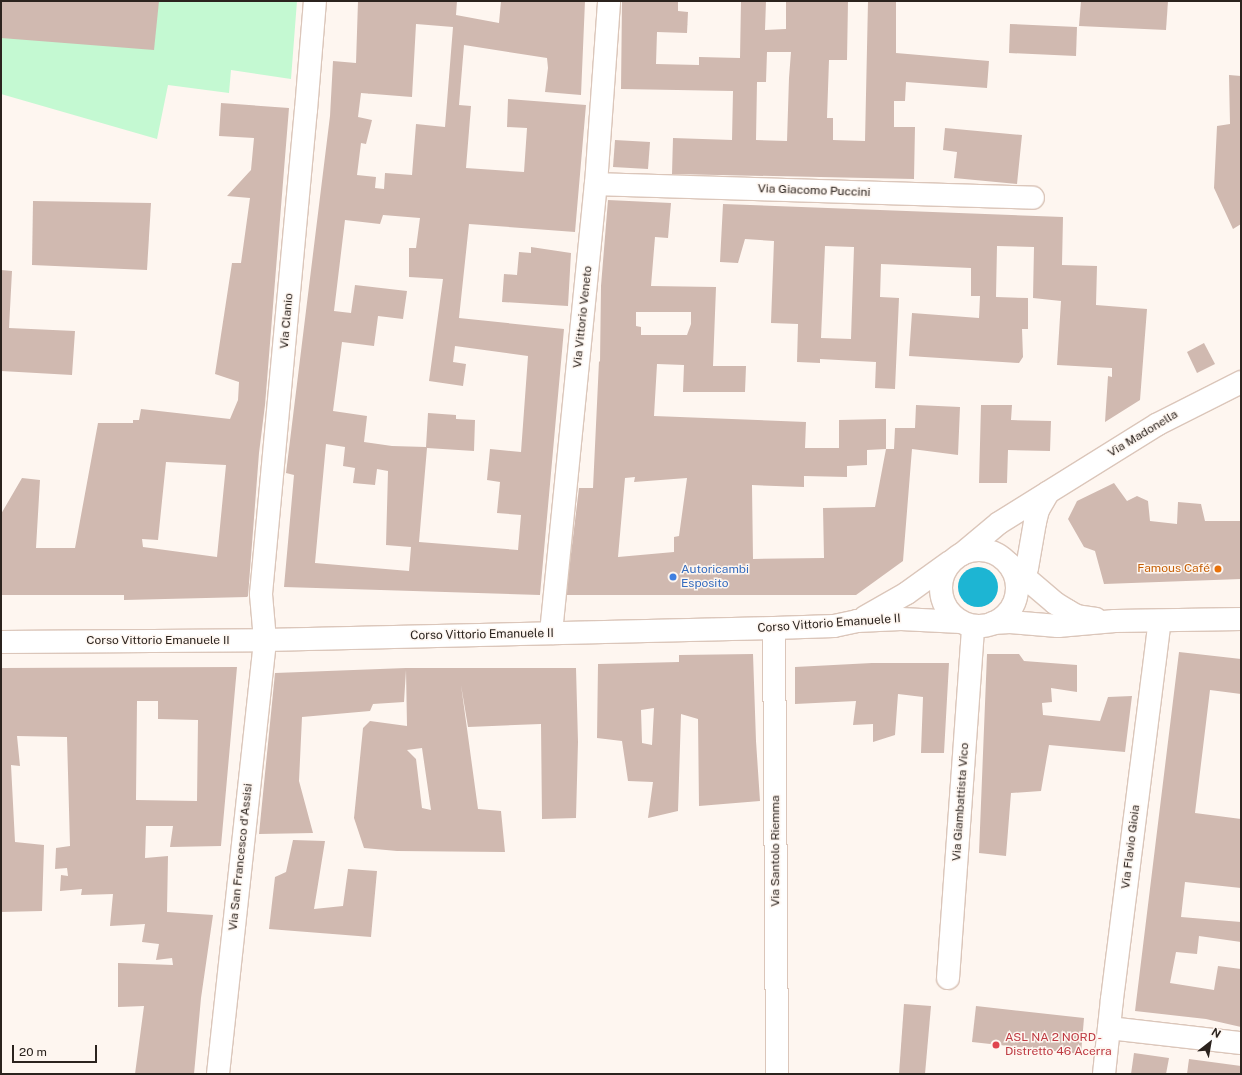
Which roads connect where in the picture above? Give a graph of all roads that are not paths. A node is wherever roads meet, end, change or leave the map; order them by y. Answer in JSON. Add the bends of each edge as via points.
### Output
{"nodes":[{"id":1,"x":315,"y":1,"type":"edge"},
{"id":2,"x":609,"y":1,"type":"edge"},
{"id":3,"x":596,"y":184,"type":"junction"},
{"id":4,"x":1033,"y":198,"type":"dead end"},
{"id":5,"x":1241,"y":382,"type":"edge"},
{"id":6,"x":1048,"y":492,"type":"junction"},
{"id":7,"x":957,"y":557,"type":"junction"},
{"id":8,"x":1020,"y":584,"type":"junction"},
{"id":9,"x":1241,"y":619,"type":"edge"},
{"id":10,"x":1160,"y":620,"type":"junction"},
{"id":11,"x":857,"y":621,"type":"junction"},
{"id":12,"x":1115,"y":621,"type":"junction"},
{"id":13,"x":976,"y":624,"type":"junction"},
{"id":14,"x":774,"y":628,"type":"junction"},
{"id":15,"x":551,"y":633,"type":"junction"},
{"id":16,"x":265,"y":640,"type":"junction"},
{"id":17,"x":1,"y":642,"type":"edge"},
{"id":18,"x":948,"y":978,"type":"dead end"},
{"id":19,"x":1109,"y":1028,"type":"junction"},
{"id":20,"x":1241,"y":1043,"type":"edge"},
{"id":21,"x":218,"y":1074,"type":"edge"},
{"id":22,"x":777,"y":1074,"type":"edge"},
{"id":23,"x":1104,"y":1074,"type":"edge"}],
"edges":[{"from":1,"to":16,"type":"street","name":"Via Clanio","via":[[261,594]]},
{"from":2,"to":3,"type":"street","name":"Via Vittorio Veneto"},
{"from":3,"to":4,"type":"street","name":"Via Giacomo Puccini"},
{"from":3,"to":15,"type":"street","name":"Via Vittorio Veneto"},
{"from":5,"to":6,"type":"street","name":"Via Madonella","via":[[1171,416]]},
{"from":6,"to":7,"type":"street","name":"Via Madonella","via":[[999,523]]},
{"from":6,"to":8,"type":"street","via":[[1038,510]]},
{"from":7,"to":8,"type":"street","via":[[972,551],[984,550],[995,554],[1012,569]]},
{"from":7,"to":11,"type":"street","name":"Via Madonella","via":[[894,602]]},
{"from":7,"to":13,"type":"street","via":[[945,570],[941,581],[944,605],[951,615]]},
{"from":8,"to":12,"type":"street","name":"Corso Vittorio Emanuele II","via":[[1077,616]]},
{"from":8,"to":13,"type":"street","via":[[1014,602],[1002,618]]},
{"from":9,"to":10,"type":"street","name":"Corso Vittorio Emanuele II"},
{"from":10,"to":12,"type":"street","name":"Corso Vittorio Emanuele II"},
{"from":10,"to":19,"type":"street","name":"Via Flavio Gioia"},
{"from":11,"to":13,"type":"street","name":"Corso Vittorio Emanuele II","via":[[902,619]]},
{"from":11,"to":14,"type":"street","name":"Corso Vittorio Emanuele II","via":[[834,626]]},
{"from":12,"to":13,"type":"street","name":"Corso Vittorio Emanuele II","via":[[1058,626],[1010,622]]},
{"from":13,"to":18,"type":"street","name":"Via Giambattista Vico"},
{"from":14,"to":15,"type":"street","name":"Corso Vittorio Emanuele II"},
{"from":14,"to":22,"type":"street","name":"Via Santolo Riemma"},
{"from":15,"to":16,"type":"street","name":"Corso Vittorio Emanuele II"},
{"from":16,"to":17,"type":"street","name":"Corso Vittorio Emanuele II"},
{"from":16,"to":21,"type":"street","name":"Via San Francesco d'Assisi"},
{"from":19,"to":20,"type":"street"},
{"from":19,"to":23,"type":"street","name":"Via Flavio Gioia"}]}
